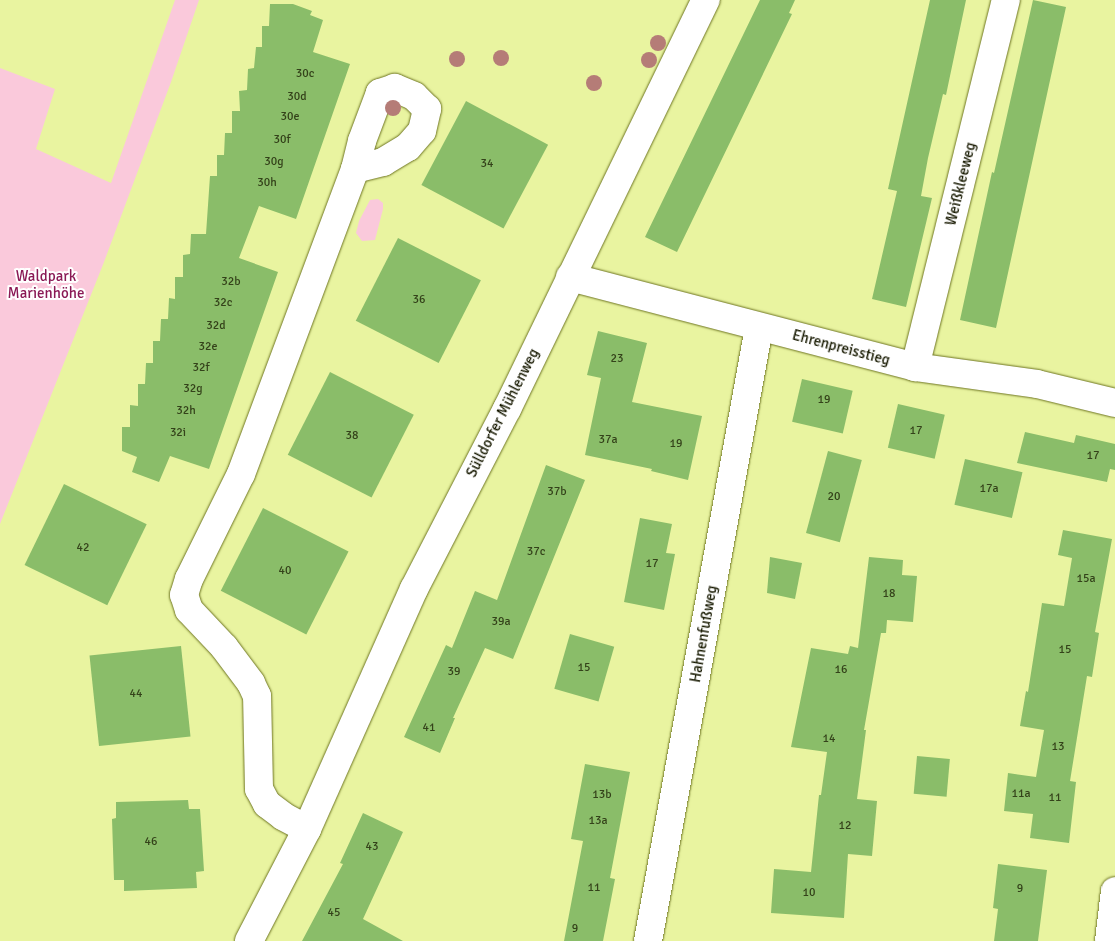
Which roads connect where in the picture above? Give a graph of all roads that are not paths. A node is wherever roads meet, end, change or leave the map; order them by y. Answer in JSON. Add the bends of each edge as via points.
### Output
{"nodes":[{"id":1,"x":706,"y":0,"type":"edge"},
{"id":2,"x":1006,"y":0,"type":"edge"},
{"id":3,"x":355,"y":169,"type":"dead end"},
{"id":4,"x":570,"y":277,"type":"junction"},
{"id":5,"x":759,"y":327,"type":"junction"},
{"id":6,"x":916,"y":368,"type":"junction"},
{"id":7,"x":1115,"y":403,"type":"edge"},
{"id":8,"x":307,"y":829,"type":"junction"},
{"id":9,"x":1115,"y":891,"type":"edge"},
{"id":10,"x":249,"y":941,"type":"edge"},
{"id":11,"x":648,"y":941,"type":"edge"},
{"id":12,"x":1109,"y":941,"type":"edge"}],
"edges":[{"from":1,"to":4,"type":"street","name":"Sülldorfer Mühlenweg"},
{"from":2,"to":6,"type":"street","name":"Weißkleeweg"},
{"from":3,"to":8,"type":"street","via":[[241,474],[184,595],[189,610],[224,647],[257,696],[259,789],[267,804]]},
{"from":4,"to":5,"type":"street","name":"Ehrenpreisstieg"},
{"from":4,"to":8,"type":"street","name":"Sülldorfer Mühlenweg","via":[[507,409],[414,589]]},
{"from":5,"to":6,"type":"street","name":"Ehrenpreisstieg"},
{"from":5,"to":11,"type":"street","name":"Hahnenfußweg"},
{"from":6,"to":7,"type":"street","name":"Ehrenpreisstieg","via":[[1036,384]]},
{"from":8,"to":10,"type":"street","name":"Sülldorfer Mühlenweg"},
{"from":9,"to":12,"type":"street"}]}
